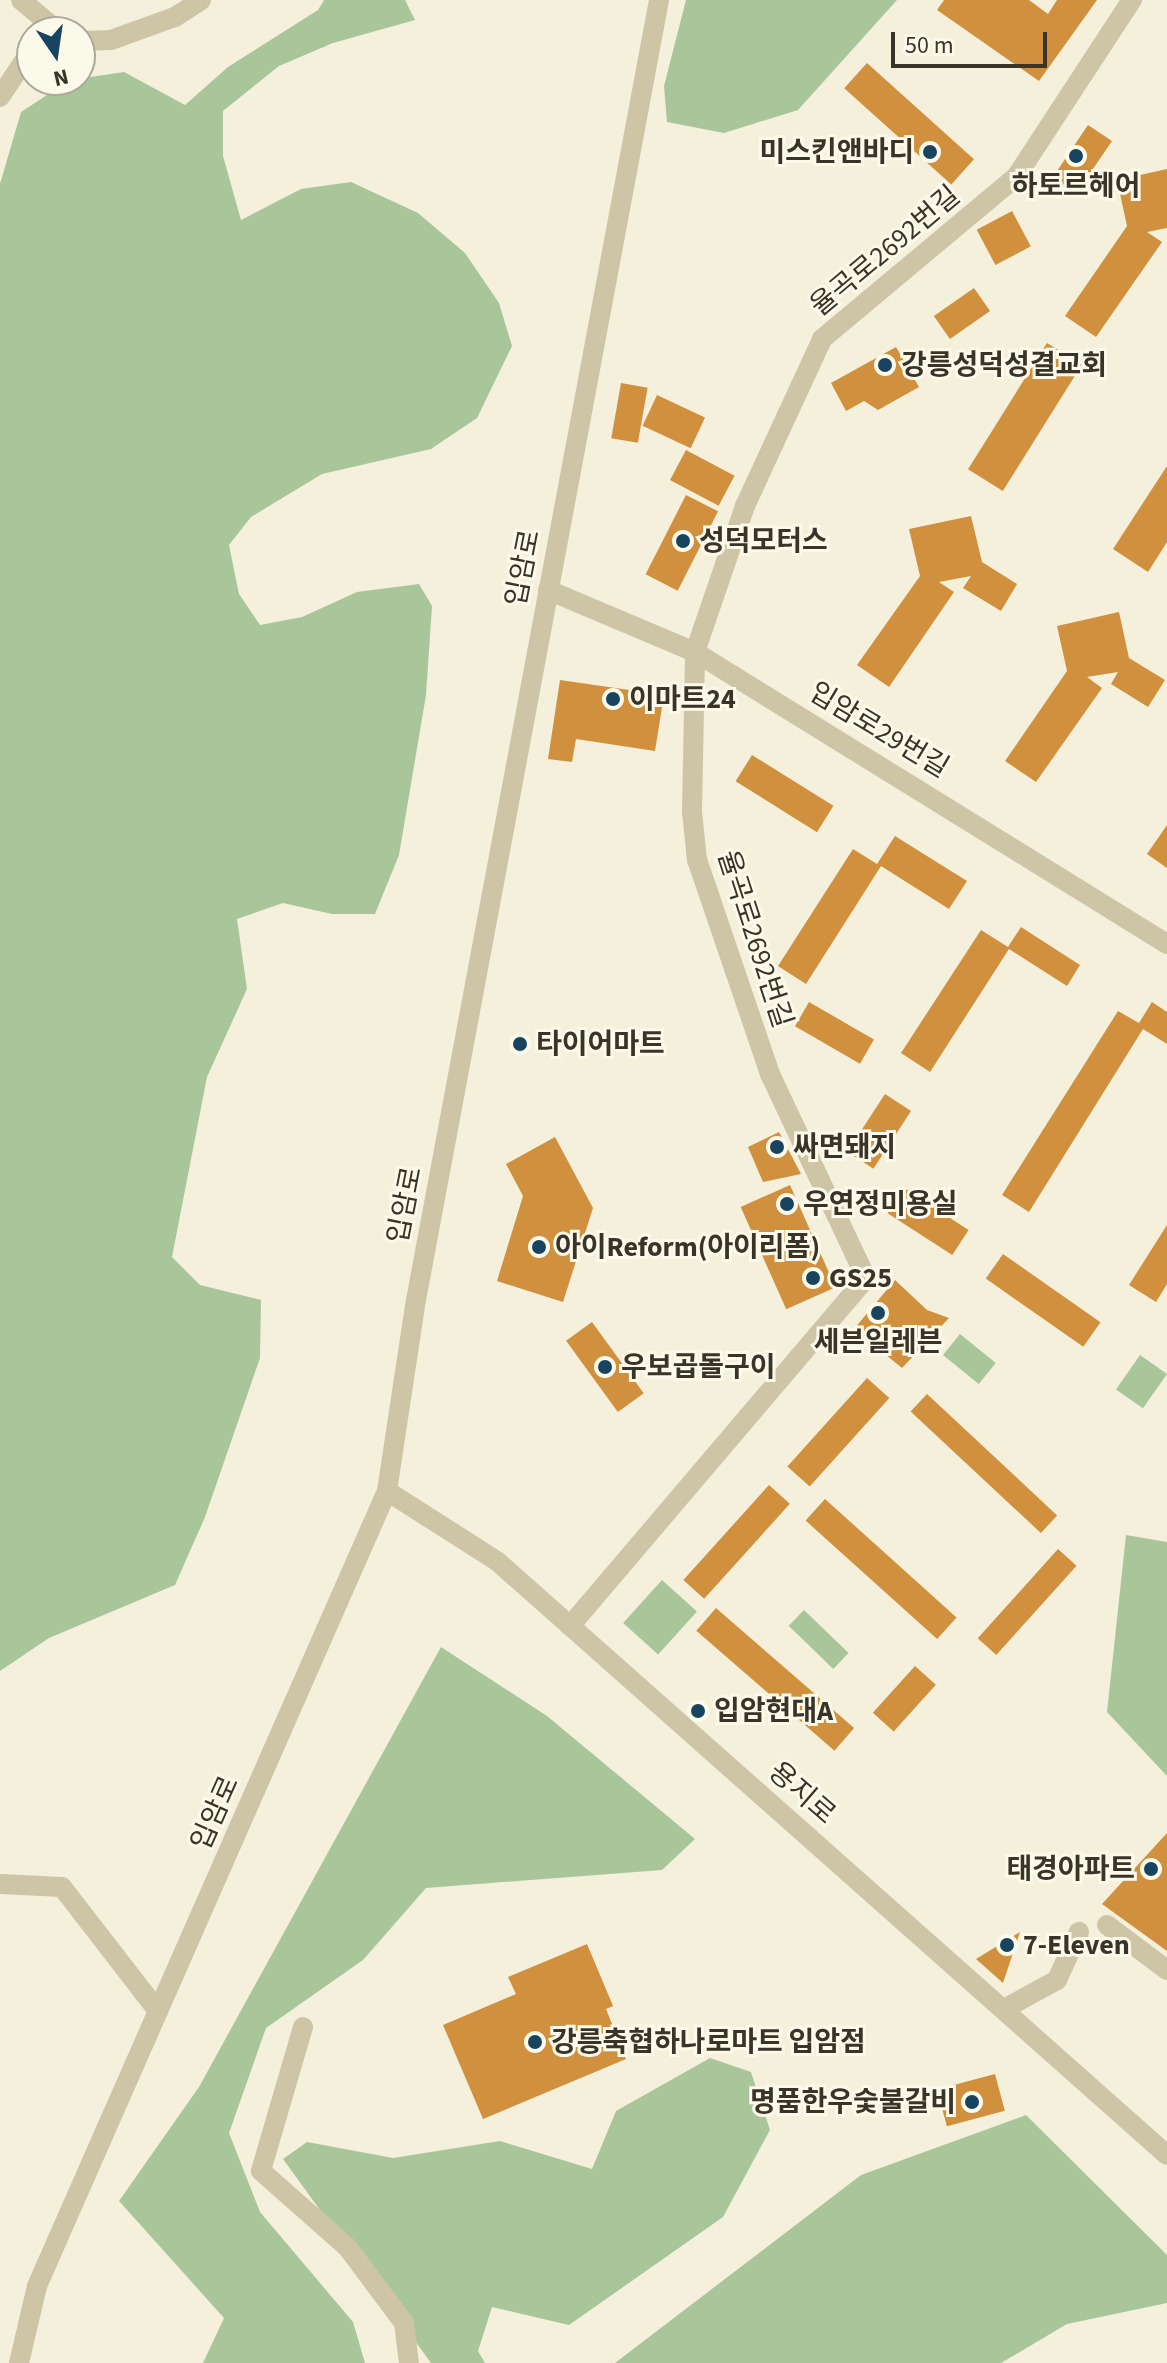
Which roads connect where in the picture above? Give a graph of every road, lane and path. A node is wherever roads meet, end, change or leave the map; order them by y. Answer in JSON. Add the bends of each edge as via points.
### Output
{"nodes":[{"id":1,"x":21,"y":0,"type":"edge"},
{"id":2,"x":201,"y":0,"type":"edge"},
{"id":3,"x":659,"y":0,"type":"edge"},
{"id":4,"x":1132,"y":0,"type":"edge"},
{"id":5,"x":36,"y":16,"type":"edge"},
{"id":6,"x":96,"y":40,"type":"edge"},
{"id":7,"x":16,"y":73,"type":"edge"},
{"id":8,"x":0,"y":97,"type":"edge"},
{"id":9,"x":548,"y":590,"type":"junction"},
{"id":10,"x":695,"y":652,"type":"junction"},
{"id":11,"x":1167,"y":944,"type":"edge"},
{"id":12,"x":387,"y":1491,"type":"junction"},
{"id":13,"x":570,"y":1626,"type":"junction"},
{"id":14,"x":0,"y":1884,"type":"edge"},
{"id":15,"x":1107,"y":1925,"type":"dead end"},
{"id":16,"x":1079,"y":1932,"type":"dead end"},
{"id":17,"x":1167,"y":1970,"type":"edge"},
{"id":18,"x":1004,"y":2009,"type":"junction"},
{"id":19,"x":158,"y":2011,"type":"junction"},
{"id":20,"x":303,"y":2027,"type":"dead end"},
{"id":21,"x":1167,"y":2155,"type":"edge"},
{"id":22,"x":19,"y":2363,"type":"edge"},
{"id":23,"x":409,"y":2363,"type":"edge"}],
"edges":[{"from":1,"to":5,"type":"street"},
{"from":2,"to":6,"type":"street","via":[[175,17]]},
{"from":3,"to":9,"type":"street","name":"입암로"},
{"from":4,"to":10,"type":"street","name":"율곡로2692번길","via":[[1016,177],[822,339],[745,506]]},
{"from":7,"to":8,"type":"street"},
{"from":9,"to":10,"type":"street","name":"입암로29번길"},
{"from":9,"to":12,"type":"street","name":"입암로","via":[[416,1300]]},
{"from":10,"to":11,"type":"street","name":"입암로29번길"},
{"from":10,"to":13,"type":"street","name":"율곡로2692번길","via":[[692,812],[697,860],[770,1074],[866,1278]]},
{"from":12,"to":13,"type":"street","name":"용지로","via":[[497,1561]]},
{"from":12,"to":19,"type":"street","name":"입암로"},
{"from":13,"to":18,"type":"street","name":"용지로"},
{"from":14,"to":19,"type":"street","via":[[62,1887]]},
{"from":15,"to":17,"type":"street"},
{"from":16,"to":18,"type":"street","via":[[1057,1980]]},
{"from":18,"to":21,"type":"street","name":"용지로"},
{"from":19,"to":22,"type":"street","name":"입암로","via":[[37,2286]]},
{"from":20,"to":23,"type":"street","via":[[261,2171],[348,2248],[404,2323]]}]}
